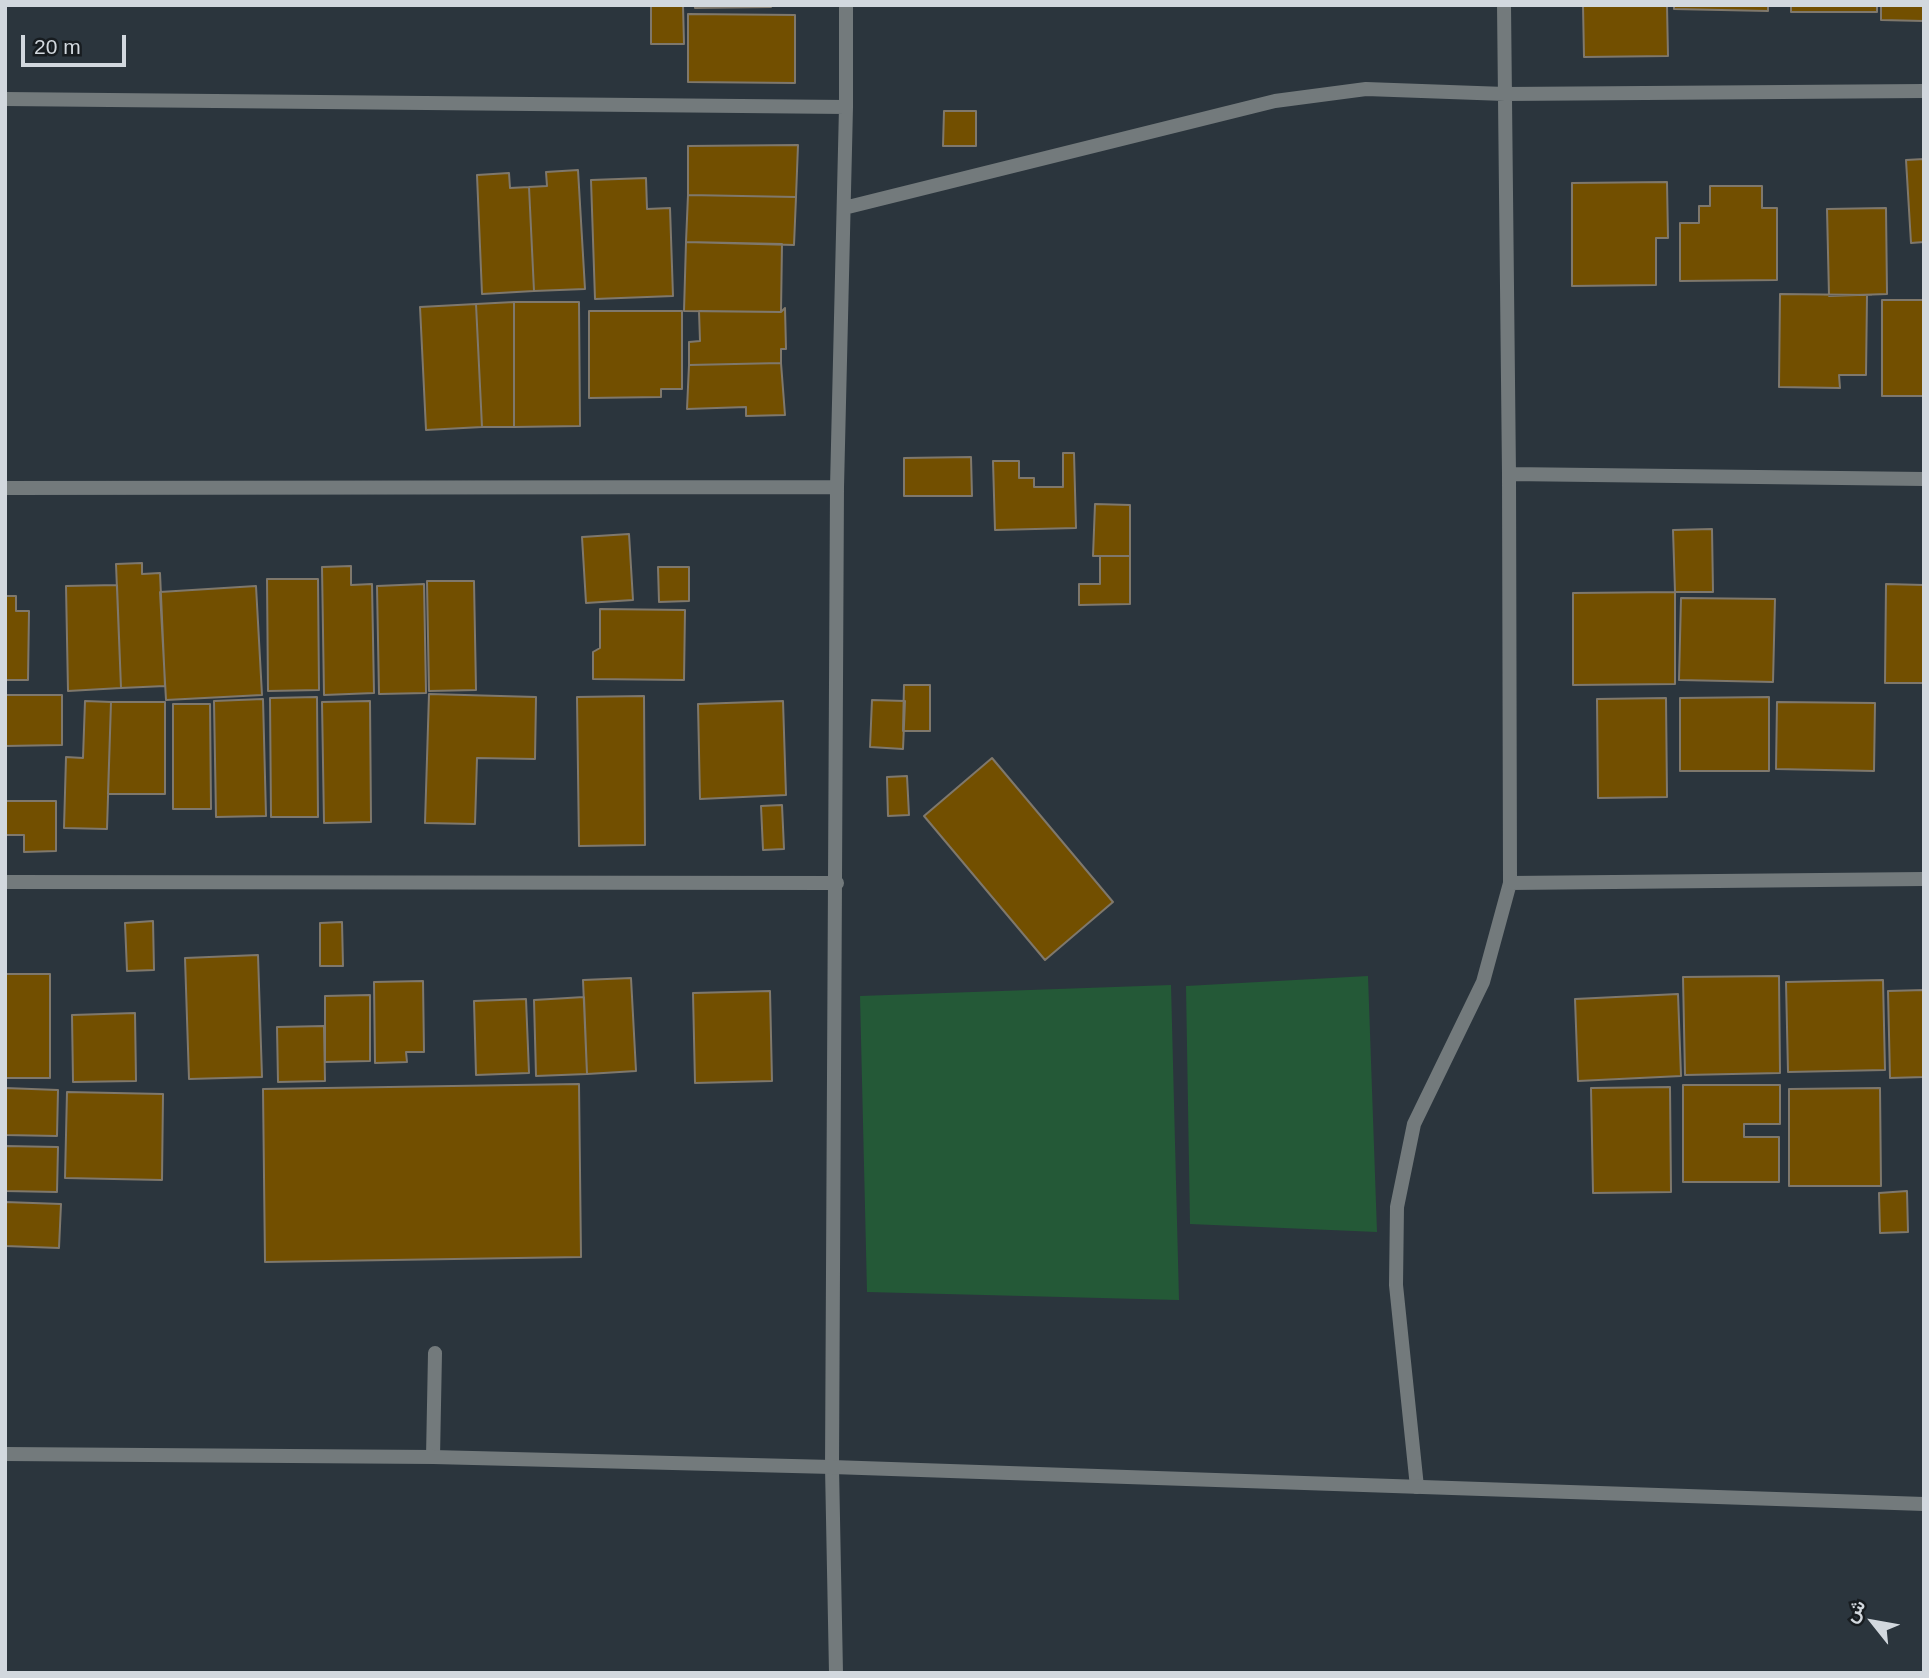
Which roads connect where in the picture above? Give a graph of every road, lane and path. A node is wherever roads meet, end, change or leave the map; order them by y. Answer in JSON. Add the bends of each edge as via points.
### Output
{"nodes":[{"id":1,"x":846,"y":5,"type":"edge"},
{"id":2,"x":1504,"y":5,"type":"edge"},
{"id":3,"x":1924,"y":91,"type":"edge"},
{"id":4,"x":1505,"y":94,"type":"junction"},
{"id":5,"x":5,"y":99,"type":"edge"},
{"id":6,"x":846,"y":107,"type":"junction"},
{"id":7,"x":844,"y":208,"type":"junction"},
{"id":8,"x":1509,"y":474,"type":"junction"},
{"id":9,"x":1924,"y":479,"type":"edge"},
{"id":10,"x":837,"y":487,"type":"junction"},
{"id":11,"x":5,"y":488,"type":"edge"},
{"id":12,"x":1924,"y":878,"type":"edge"},
{"id":13,"x":5,"y":882,"type":"edge"},
{"id":14,"x":836,"y":883,"type":"junction"},
{"id":15,"x":1510,"y":883,"type":"junction"},
{"id":16,"x":435,"y":1353,"type":"dead end"},
{"id":17,"x":5,"y":1454,"type":"edge"},
{"id":18,"x":433,"y":1457,"type":"junction"},
{"id":19,"x":832,"y":1467,"type":"junction"},
{"id":20,"x":1417,"y":1487,"type":"junction"},
{"id":21,"x":1924,"y":1504,"type":"edge"},
{"id":22,"x":836,"y":1673,"type":"edge"}],
"edges":[{"from":1,"to":6,"type":"street"},
{"from":2,"to":4,"type":"street"},
{"from":3,"to":4,"type":"street"},
{"from":4,"to":7,"type":"street","via":[[1366,89],[1275,100]]},
{"from":4,"to":8,"type":"street"},
{"from":5,"to":6,"type":"street"},
{"from":6,"to":7,"type":"street"},
{"from":7,"to":10,"type":"street"},
{"from":8,"to":9,"type":"street"},
{"from":8,"to":15,"type":"street"},
{"from":10,"to":11,"type":"street"},
{"from":10,"to":14,"type":"street"},
{"from":12,"to":15,"type":"street"},
{"from":13,"to":14,"type":"street"},
{"from":14,"to":19,"type":"street"},
{"from":15,"to":20,"type":"street","via":[[1483,982],[1414,1124],[1397,1207],[1396,1286]]},
{"from":16,"to":18,"type":"street"},
{"from":17,"to":18,"type":"street"},
{"from":18,"to":19,"type":"street"},
{"from":19,"to":20,"type":"street"},
{"from":19,"to":22,"type":"street"},
{"from":20,"to":21,"type":"street"}]}
